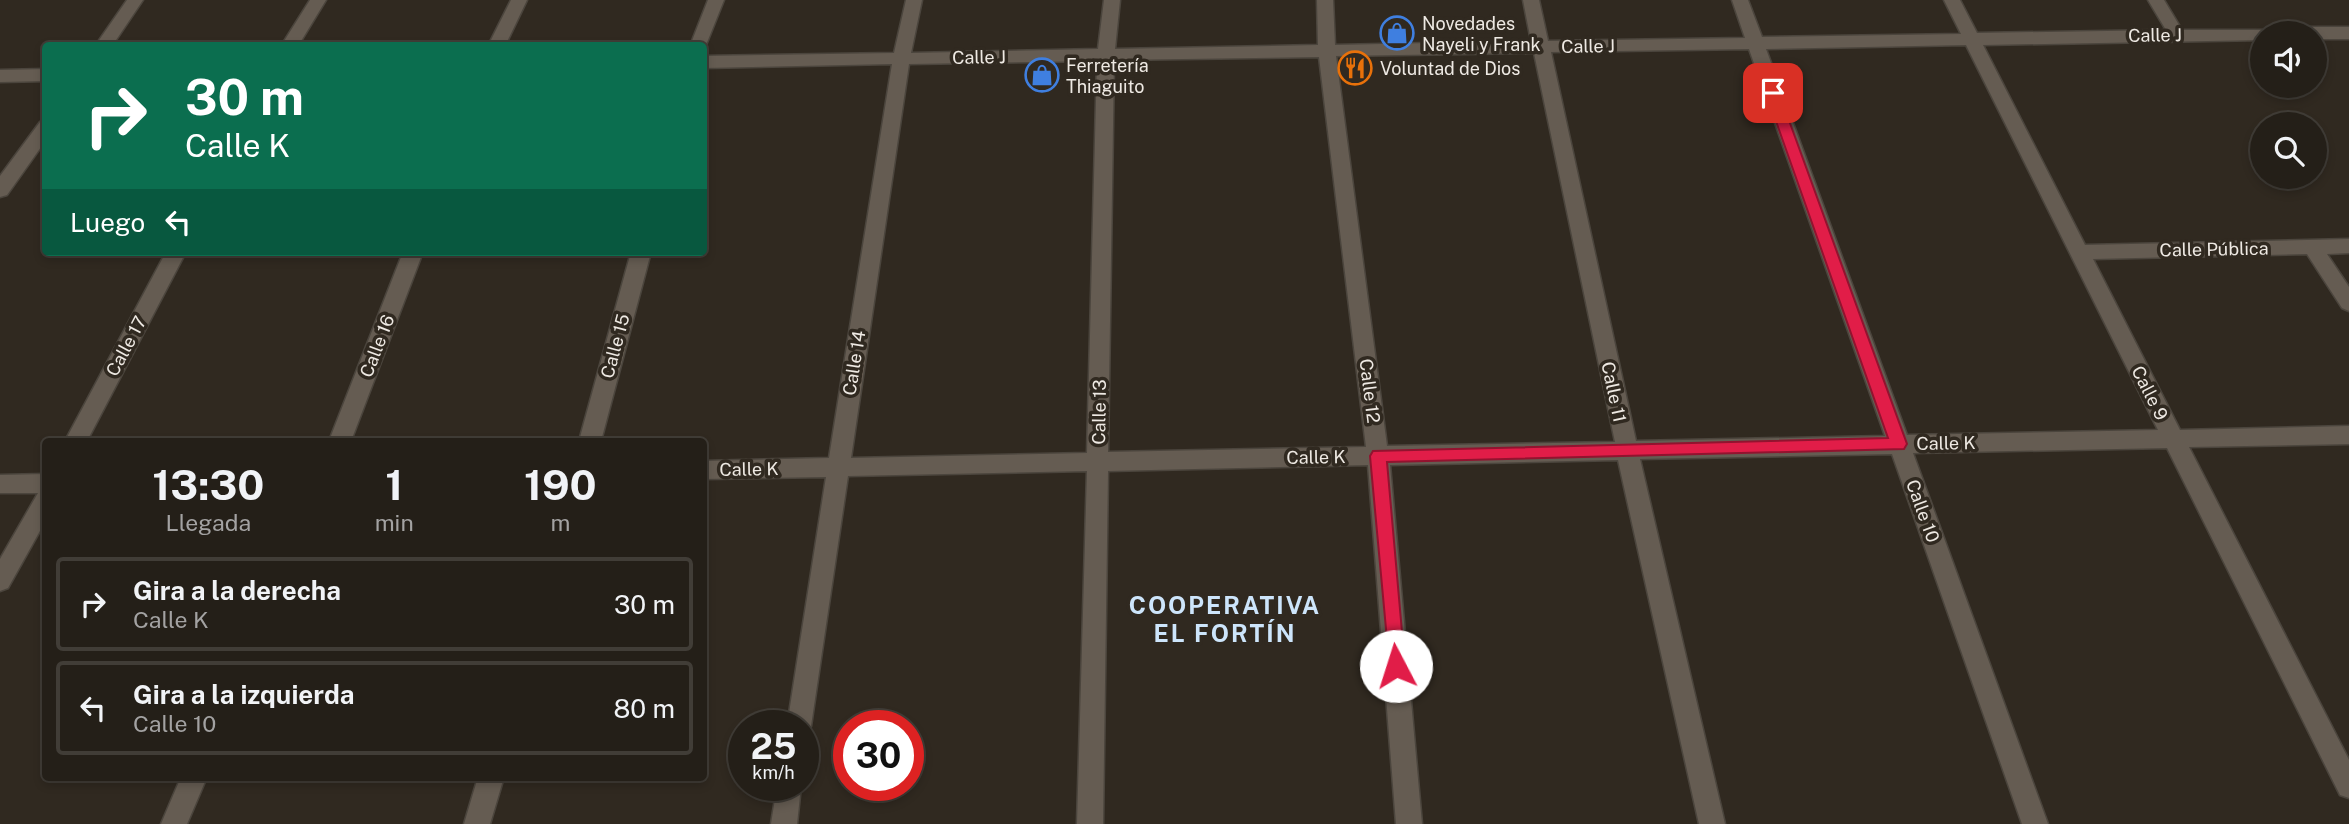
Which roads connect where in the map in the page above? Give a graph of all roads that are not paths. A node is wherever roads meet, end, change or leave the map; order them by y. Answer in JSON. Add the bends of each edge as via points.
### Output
{"nodes":[{"id":1,"x":135,"y":0,"type":"edge"},
{"id":2,"x":318,"y":0,"type":"edge"},
{"id":3,"x":519,"y":0,"type":"edge"},
{"id":4,"x":716,"y":0,"type":"edge"},
{"id":5,"x":914,"y":0,"type":"edge"},
{"id":6,"x":1112,"y":0,"type":"edge"},
{"id":7,"x":1325,"y":0,"type":"edge"},
{"id":8,"x":1531,"y":0,"type":"edge"},
{"id":9,"x":1740,"y":0,"type":"edge"},
{"id":10,"x":1952,"y":0,"type":"edge"},
{"id":11,"x":2156,"y":0,"type":"edge"},
{"id":12,"x":2327,"y":33,"type":"edge"},
{"id":13,"x":2349,"y":33,"type":"edge"},
{"id":14,"x":2250,"y":34,"type":"edge"},
{"id":15,"x":2177,"y":35,"type":"junction"},
{"id":16,"x":1971,"y":38,"type":"junction"},
{"id":17,"x":106,"y":42,"type":"edge"},
{"id":18,"x":292,"y":42,"type":"edge"},
{"id":19,"x":498,"y":42,"type":"edge"},
{"id":20,"x":700,"y":42,"type":"edge"},
{"id":21,"x":1755,"y":43,"type":"junction"},
{"id":22,"x":1539,"y":47,"type":"junction"},
{"id":23,"x":1327,"y":51,"type":"junction"},
{"id":24,"x":1106,"y":55,"type":"junction"},
{"id":25,"x":901,"y":59,"type":"junction"},
{"id":26,"x":707,"y":62,"type":"edge"},
{"id":27,"x":42,"y":75,"type":"edge"},
{"id":28,"x":0,"y":76,"type":"edge"},
{"id":29,"x":42,"y":132,"type":"edge"},
{"id":30,"x":0,"y":190,"type":"edge"},
{"id":31,"x":2312,"y":246,"type":"junction"},
{"id":32,"x":2349,"y":246,"type":"edge"},
{"id":33,"x":2078,"y":252,"type":"junction"},
{"id":34,"x":174,"y":256,"type":"edge"},
{"id":35,"x":411,"y":256,"type":"edge"},
{"id":36,"x":640,"y":256,"type":"edge"},
{"id":37,"x":2349,"y":303,"type":"edge"},
{"id":38,"x":2349,"y":435,"type":"edge"},
{"id":39,"x":78,"y":438,"type":"edge"},
{"id":40,"x":341,"y":438,"type":"edge"},
{"id":41,"x":591,"y":438,"type":"edge"},
{"id":42,"x":2173,"y":439,"type":"junction"},
{"id":43,"x":1899,"y":444,"type":"junction"},
{"id":44,"x":1627,"y":450,"type":"junction"},
{"id":45,"x":1378,"y":456,"type":"junction"},
{"id":46,"x":1098,"y":461,"type":"junction"},
{"id":47,"x":838,"y":467,"type":"junction"},
{"id":48,"x":707,"y":470,"type":"edge"},
{"id":49,"x":42,"y":483,"type":"edge"},
{"id":50,"x":0,"y":484,"type":"edge"},
{"id":51,"x":42,"y":505,"type":"edge"},
{"id":52,"x":0,"y":581,"type":"edge"},
{"id":53,"x":801,"y":710,"type":"edge"},
{"id":54,"x":192,"y":781,"type":"edge"},
{"id":55,"x":490,"y":781,"type":"edge"},
{"id":56,"x":2349,"y":786,"type":"edge"},
{"id":57,"x":787,"y":801,"type":"edge"},
{"id":58,"x":174,"y":824,"type":"edge"},
{"id":59,"x":477,"y":824,"type":"edge"},
{"id":60,"x":784,"y":824,"type":"edge"},
{"id":61,"x":1090,"y":824,"type":"edge"},
{"id":62,"x":1409,"y":824,"type":"edge"},
{"id":63,"x":1712,"y":824,"type":"edge"},
{"id":64,"x":2035,"y":824,"type":"edge"}],
"edges":[{"from":1,"to":17,"type":"street"},
{"from":2,"to":18,"type":"street"},
{"from":3,"to":19,"type":"street"},
{"from":4,"to":20,"type":"street"},
{"from":5,"to":25,"type":"street","name":"Calle 14"},
{"from":6,"to":24,"type":"street","name":"Calle 13"},
{"from":7,"to":23,"type":"street","name":"Calle 12"},
{"from":8,"to":22,"type":"street","name":"Calle 11"},
{"from":9,"to":21,"type":"street","name":"Calle 10"},
{"from":10,"to":16,"type":"street","name":"Calle 9"},
{"from":11,"to":15,"type":"street"},
{"from":12,"to":13,"type":"street"},
{"from":14,"to":15,"type":"street","name":"Calle J"},
{"from":15,"to":16,"type":"street","name":"Calle J"},
{"from":16,"to":21,"type":"street","name":"Calle J"},
{"from":16,"to":33,"type":"street","name":"Calle 9"},
{"from":21,"to":22,"type":"street","name":"Calle J"},
{"from":21,"to":43,"type":"street","name":"Calle 10"},
{"from":22,"to":23,"type":"street","name":"Calle J"},
{"from":22,"to":44,"type":"street","name":"Calle 11"},
{"from":23,"to":24,"type":"street","name":"Calle J"},
{"from":23,"to":45,"type":"street","name":"Calle 12"},
{"from":24,"to":25,"type":"street","name":"Calle J"},
{"from":24,"to":46,"type":"street","name":"Calle 13"},
{"from":25,"to":26,"type":"street","name":"Calle J"},
{"from":25,"to":47,"type":"street","name":"Calle 14"},
{"from":27,"to":28,"type":"street"},
{"from":29,"to":30,"type":"street"},
{"from":31,"to":32,"type":"street","name":"Calle Pública"},
{"from":31,"to":33,"type":"street","name":"Calle Pública"},
{"from":31,"to":37,"type":"street"},
{"from":33,"to":42,"type":"street","name":"Calle 9"},
{"from":34,"to":39,"type":"street","name":"Calle 17"},
{"from":35,"to":40,"type":"street","name":"Calle 16"},
{"from":36,"to":41,"type":"street","name":"Calle 15"},
{"from":38,"to":42,"type":"street","name":"Calle K"},
{"from":42,"to":43,"type":"street","name":"Calle K"},
{"from":42,"to":56,"type":"street","name":"Calle 9"},
{"from":43,"to":44,"type":"street","name":"Calle K"},
{"from":43,"to":64,"type":"street","name":"Calle 10"},
{"from":44,"to":45,"type":"street","name":"Calle K"},
{"from":44,"to":63,"type":"street","name":"Calle 11"},
{"from":45,"to":46,"type":"street","name":"Calle K"},
{"from":45,"to":62,"type":"street","name":"Calle 12"},
{"from":46,"to":47,"type":"street","name":"Calle K"},
{"from":46,"to":61,"type":"street","name":"Calle 13"},
{"from":47,"to":48,"type":"street","name":"Calle K"},
{"from":47,"to":53,"type":"street","name":"Calle 14"},
{"from":49,"to":50,"type":"street"},
{"from":51,"to":52,"type":"street"},
{"from":54,"to":58,"type":"street"},
{"from":55,"to":59,"type":"street"},
{"from":57,"to":60,"type":"street"}]}
